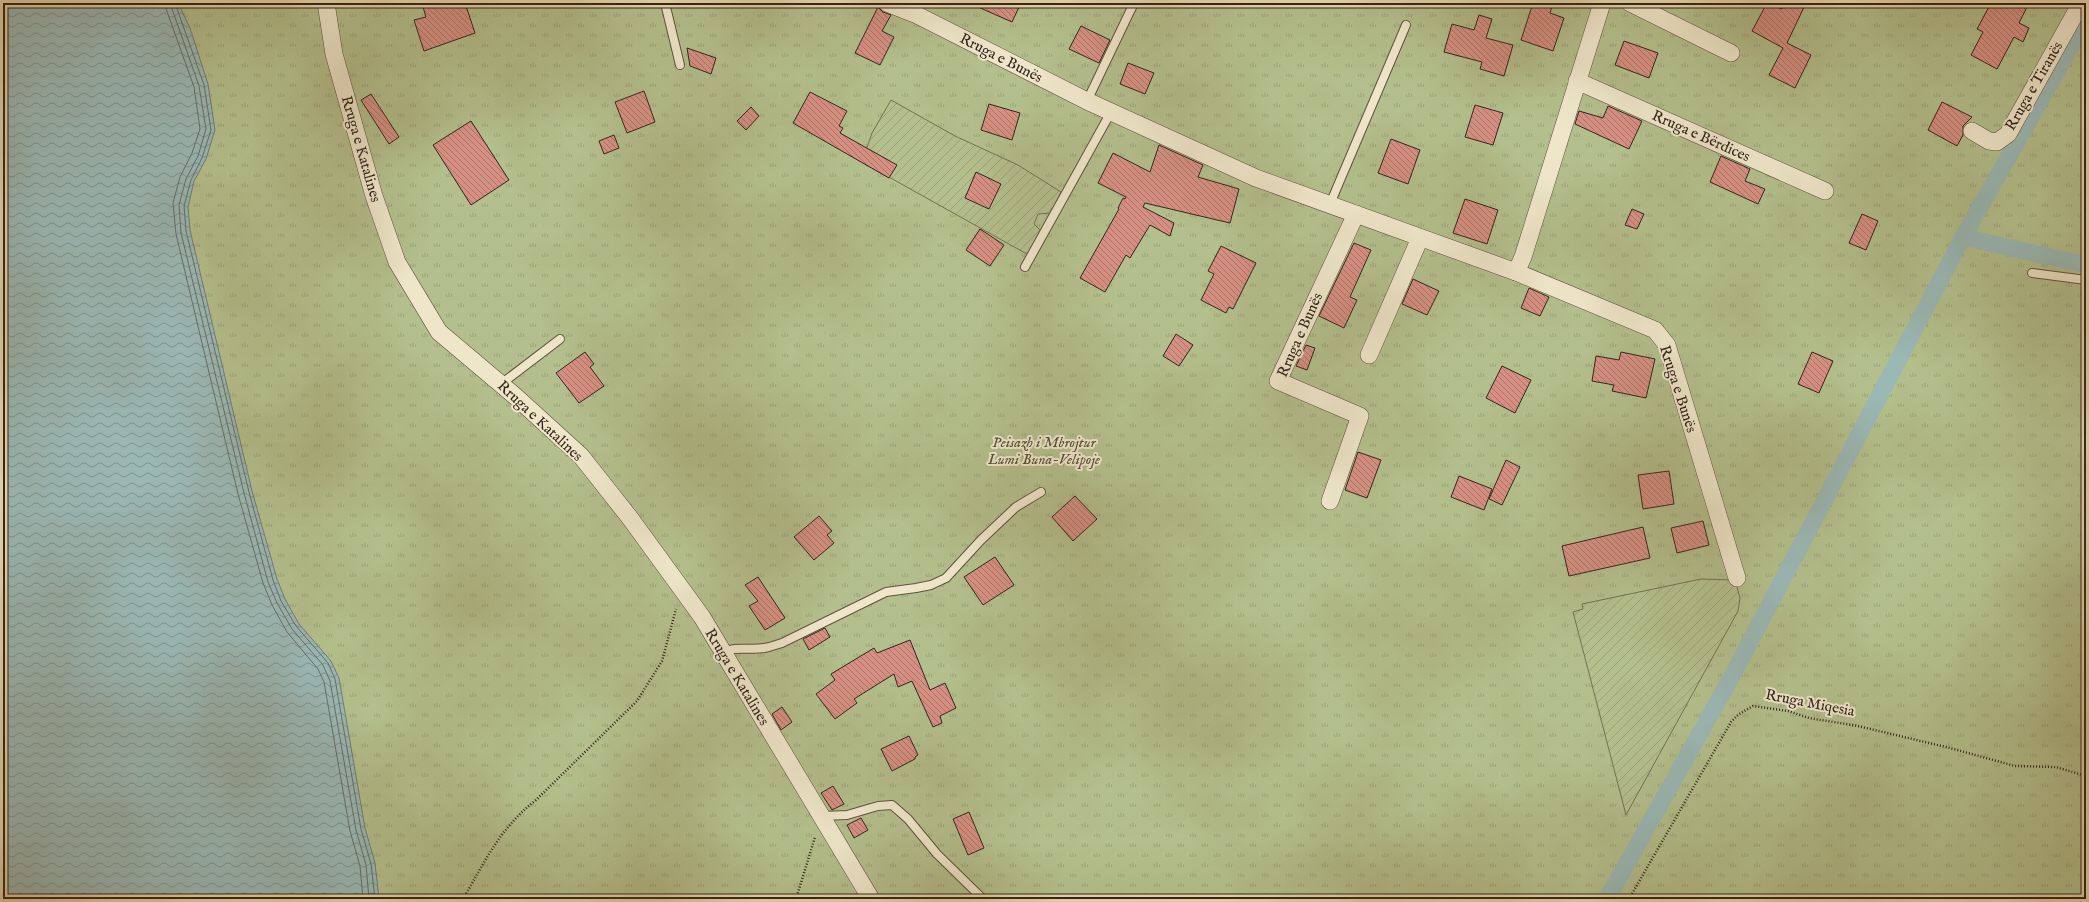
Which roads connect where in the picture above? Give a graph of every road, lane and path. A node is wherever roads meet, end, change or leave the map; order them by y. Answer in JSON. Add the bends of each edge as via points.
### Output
{"nodes":[{"id":1,"x":326,"y":3,"type":"edge"},
{"id":2,"x":666,"y":3,"type":"edge"},
{"id":3,"x":887,"y":3,"type":"edge"},
{"id":4,"x":1134,"y":3,"type":"edge"},
{"id":5,"x":1602,"y":3,"type":"edge"},
{"id":6,"x":1630,"y":3,"type":"edge"},
{"id":7,"x":2081,"y":3,"type":"edge"},
{"id":8,"x":916,"y":9,"type":"edge"},
{"id":9,"x":1406,"y":25,"type":"dead end"},
{"id":10,"x":1731,"y":53,"type":"dead end"},
{"id":11,"x":680,"y":65,"type":"dead end"},
{"id":12,"x":1577,"y":81,"type":"junction"},
{"id":13,"x":1087,"y":101,"type":"junction"},
{"id":14,"x":1111,"y":112,"type":"junction"},
{"id":15,"x":1972,"y":131,"type":"dead end"},
{"id":16,"x":1825,"y":191,"type":"dead end"},
{"id":17,"x":1330,"y":204,"type":"junction"},
{"id":18,"x":1356,"y":214,"type":"junction"},
{"id":19,"x":1420,"y":238,"type":"junction"},
{"id":20,"x":1025,"y":267,"type":"dead end"},
{"id":21,"x":1516,"y":272,"type":"junction"},
{"id":22,"x":2032,"y":273,"type":"dead end"},
{"id":23,"x":2086,"y":280,"type":"edge"},
{"id":24,"x":560,"y":339,"type":"dead end"},
{"id":25,"x":1369,"y":355,"type":"dead end"},
{"id":26,"x":501,"y":384,"type":"junction"},
{"id":27,"x":1041,"y":492,"type":"dead end"},
{"id":28,"x":1330,"y":501,"type":"dead end"},
{"id":29,"x":1736,"y":578,"type":"dead end"},
{"id":30,"x":681,"y":589,"type":"junction"},
{"id":31,"x":723,"y":653,"type":"junction"},
{"id":32,"x":2086,"y":776,"type":"edge"},
{"id":33,"x":820,"y":816,"type":"junction"},
{"id":34,"x":463,"y":899,"type":"edge"},
{"id":35,"x":796,"y":899,"type":"edge"},
{"id":36,"x":871,"y":899,"type":"edge"},
{"id":37,"x":983,"y":899,"type":"edge"},
{"id":38,"x":1629,"y":899,"type":"edge"}],
"edges":[{"from":1,"to":26,"type":"street","name":"Rruga e Katalines","via":[[334,54],[374,196],[397,262],[439,332]]},
{"from":2,"to":11,"type":"lane"},
{"from":3,"to":8,"type":"street","name":"Rruga e Bunës"},
{"from":4,"to":13,"type":"lane"},
{"from":5,"to":12,"type":"street"},
{"from":6,"to":10,"type":"street"},
{"from":7,"to":15,"type":"street","name":"Rruga e Tiranës","via":[[2008,134],[1997,142],[1989,141]]},
{"from":8,"to":13,"type":"street","name":"Rruga e Bunës"},
{"from":9,"to":17,"type":"lane"},
{"from":12,"to":16,"type":"street","name":"Rruga e Bërdices"},
{"from":12,"to":21,"type":"street","via":[[1523,257]]},
{"from":13,"to":14,"type":"street","name":"Rruga e Bunës"},
{"from":14,"to":17,"type":"street","name":"Rruga e Bunës","via":[[1256,178]]},
{"from":14,"to":20,"type":"lane"},
{"from":17,"to":18,"type":"street","name":"Rruga e Bunës"},
{"from":18,"to":19,"type":"street","name":"Rruga e Bunës"},
{"from":18,"to":28,"type":"street","name":"Rruga e Bunës","via":[[1278,381],[1360,416]]},
{"from":19,"to":21,"type":"street","name":"Rruga e Bunës"},
{"from":19,"to":25,"type":"street"},
{"from":21,"to":29,"type":"street","name":"Rruga e Bunës","via":[[1655,330],[1667,345]]},
{"from":22,"to":23,"type":"lane"},
{"from":24,"to":26,"type":"lane"},
{"from":26,"to":30,"type":"street","name":"Rruga e Katalines","via":[[581,456]]},
{"from":27,"to":31,"type":"lane","via":[[1016,507],[946,578],[931,585],[886,592],[782,643],[765,648],[738,648]]},
{"from":30,"to":31,"type":"street","name":"Rruga e Katalines","via":[[702,617]]},
{"from":30,"to":34,"type":"path","via":[[662,661],[637,701],[536,800],[518,814],[500,836]]},
{"from":31,"to":33,"type":"street","name":"Rruga e Katalines"},
{"from":32,"to":38,"type":"path","name":"Rruga Miqesia","via":[[2056,767],[2015,766],[1858,726],[1753,706],[1731,722]]},
{"from":33,"to":35,"type":"path","via":[[812,853]]},
{"from":33,"to":36,"type":"street","name":"Rruga e Katalines"},
{"from":33,"to":37,"type":"lane","via":[[847,815],[878,806],[892,805],[908,818],[937,854]]}]}
